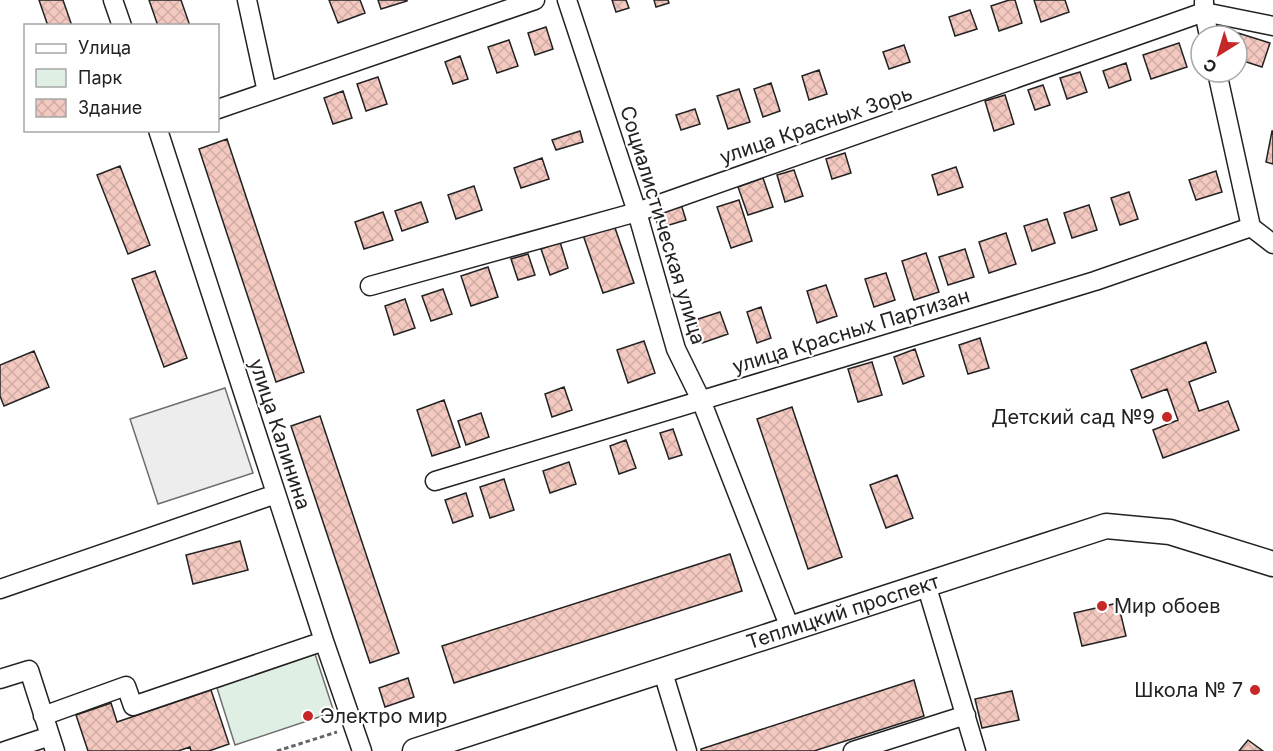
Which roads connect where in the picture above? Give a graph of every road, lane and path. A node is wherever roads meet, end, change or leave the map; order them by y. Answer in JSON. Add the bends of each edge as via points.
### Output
{"nodes":[{"id":1,"x":113,"y":0,"type":"edge"},
{"id":2,"x":247,"y":0,"type":"edge"},
{"id":3,"x":536,"y":0,"type":"edge"},
{"id":4,"x":567,"y":0,"type":"edge"},
{"id":5,"x":1204,"y":6,"type":"edge"},
{"id":6,"x":121,"y":24,"type":"edge"},
{"id":7,"x":1207,"y":24,"type":"edge"},
{"id":8,"x":1273,"y":26,"type":"edge"},
{"id":9,"x":1220,"y":84,"type":"edge"},
{"id":10,"x":267,"y":92,"type":"junction"},
{"id":11,"x":219,"y":109,"type":"edge"},
{"id":12,"x":159,"y":132,"type":"edge"},
{"id":13,"x":637,"y":212,"type":"junction"},
{"id":14,"x":1251,"y":227,"type":"junction"},
{"id":15,"x":1273,"y":244,"type":"edge"},
{"id":16,"x":370,"y":286,"type":"dead end"},
{"id":17,"x":701,"y":400,"type":"junction"},
{"id":18,"x":435,"y":481,"type":"dead end"},
{"id":19,"x":276,"y":494,"type":"junction"},
{"id":20,"x":1273,"y":564,"type":"edge"},
{"id":21,"x":926,"y":585,"type":"junction"},
{"id":22,"x":0,"y":589,"type":"edge"},
{"id":23,"x":790,"y":628,"type":"junction"},
{"id":24,"x":324,"y":641,"type":"junction"},
{"id":25,"x":662,"y":669,"type":"junction"},
{"id":26,"x":0,"y":679,"type":"edge"},
{"id":27,"x":966,"y":715,"type":"junction"},
{"id":28,"x":43,"y":716,"type":"junction"},
{"id":29,"x":353,"y":727,"type":"junction"},
{"id":30,"x":53,"y":744,"type":"edge"},
{"id":31,"x":5,"y":751,"type":"edge"},
{"id":32,"x":277,"y":751,"type":"edge"},
{"id":33,"x":362,"y":751,"type":"edge"},
{"id":34,"x":415,"y":751,"type":"edge"},
{"id":35,"x":687,"y":751,"type":"edge"},
{"id":36,"x":853,"y":751,"type":"edge"},
{"id":37,"x":976,"y":751,"type":"edge"}],
"edges":[{"from":1,"to":6,"type":"street"},
{"from":2,"to":10,"type":"street"},
{"from":3,"to":10,"type":"street"},
{"from":4,"to":13,"type":"street","name":"Социалистическая улица"},
{"from":5,"to":7,"type":"street"},
{"from":5,"to":8,"type":"street"},
{"from":5,"to":13,"type":"street","name":"улица Красных Зорь"},
{"from":9,"to":14,"type":"street"},
{"from":10,"to":11,"type":"street"},
{"from":12,"to":19,"type":"street","name":"улица Калинина"},
{"from":13,"to":16,"type":"street","name":"улица Красных Зорь"},
{"from":13,"to":17,"type":"street","name":"Социалистическая улица","via":[[676,349]]},
{"from":14,"to":15,"type":"street"},
{"from":14,"to":17,"type":"street","name":"улица Красных Партизан","via":[[1095,281]]},
{"from":17,"to":18,"type":"street","name":"улица Красных Партизан"},
{"from":17,"to":23,"type":"street","name":"Социалистическая улица"},
{"from":19,"to":22,"type":"street"},
{"from":19,"to":24,"type":"street","name":"улица Калинина"},
{"from":20,"to":21,"type":"main road","name":"Теплицкий проспект","via":[[1170,532],[1106,526]]},
{"from":21,"to":23,"type":"main road","name":"Теплицкий проспект"},
{"from":21,"to":27,"type":"street"},
{"from":23,"to":25,"type":"main road","name":"Теплицкий проспект"},
{"from":24,"to":28,"type":"street","via":[[133,706],[126,686]]},
{"from":24,"to":29,"type":"street","name":"улица Калинина"},
{"from":25,"to":34,"type":"main road","name":"Теплицкий проспект"},
{"from":25,"to":35,"type":"street"},
{"from":26,"to":28,"type":"street","via":[[29,670]]},
{"from":27,"to":36,"type":"street"},
{"from":27,"to":37,"type":"street"},
{"from":28,"to":30,"type":"street"},
{"from":29,"to":32,"type":"path"},
{"from":29,"to":33,"type":"street","name":"улица Калинина"},
{"from":30,"to":31,"type":"street"}]}
